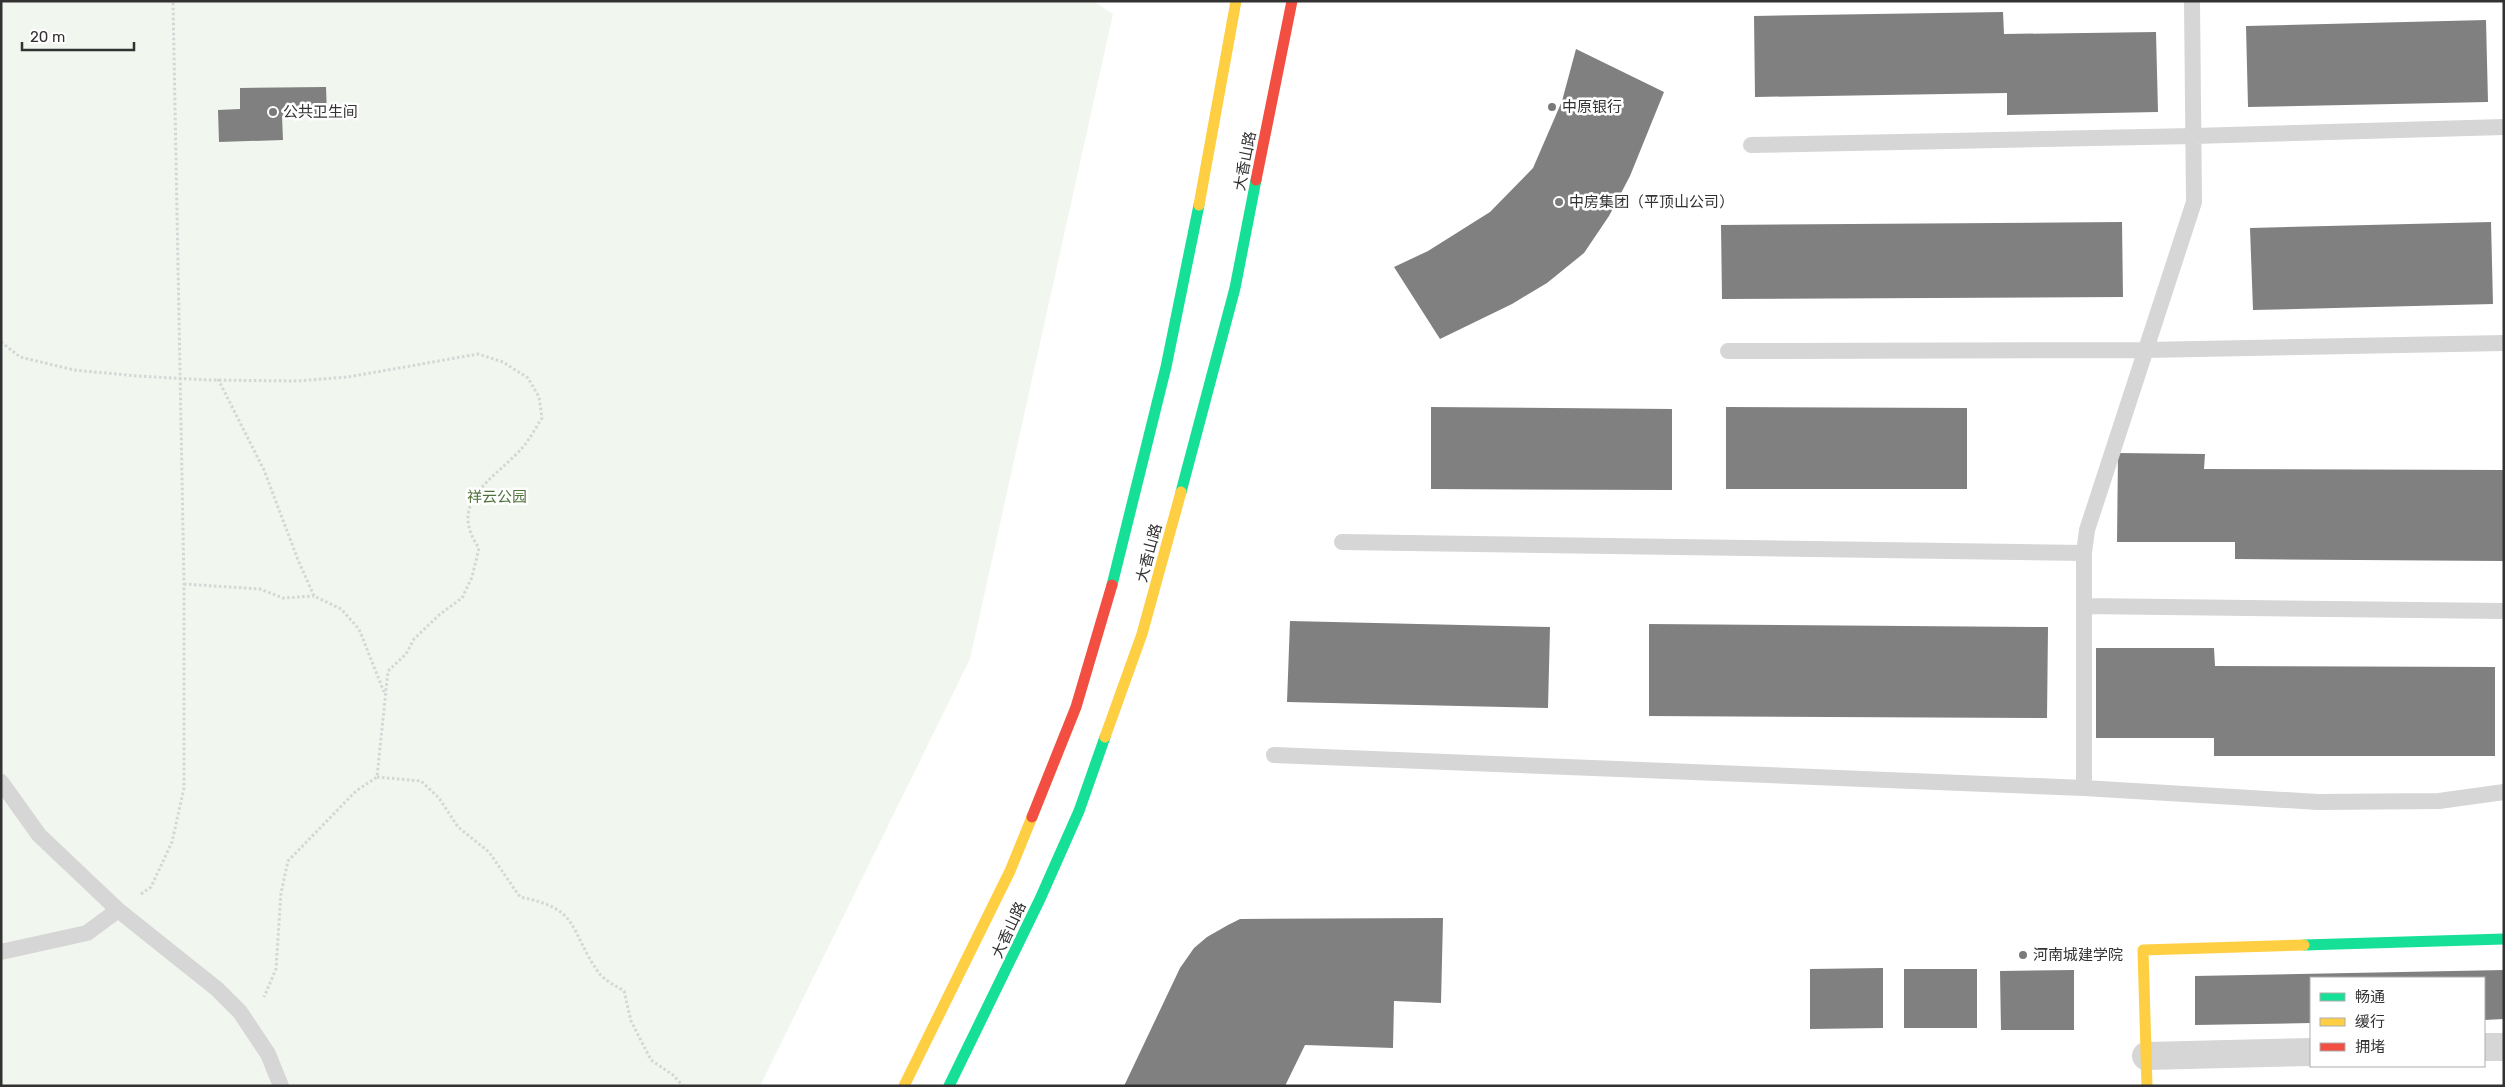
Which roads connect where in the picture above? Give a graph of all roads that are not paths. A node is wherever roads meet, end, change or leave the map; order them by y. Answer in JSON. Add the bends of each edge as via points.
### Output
{"nodes":[{"id":1,"x":1236,"y":1,"type":"edge"},
{"id":2,"x":1292,"y":1,"type":"edge"},
{"id":3,"x":2192,"y":1,"type":"edge"},
{"id":4,"x":2504,"y":127,"type":"edge"},
{"id":5,"x":2194,"y":136,"type":"junction"},
{"id":6,"x":1751,"y":145,"type":"dead end"},
{"id":7,"x":2504,"y":343,"type":"edge"},
{"id":8,"x":2145,"y":350,"type":"junction"},
{"id":9,"x":1728,"y":351,"type":"dead end"},
{"id":10,"x":1342,"y":542,"type":"dead end"},
{"id":11,"x":2084,"y":553,"type":"junction"},
{"id":12,"x":2084,"y":606,"type":"junction"},
{"id":13,"x":2504,"y":611,"type":"edge"},
{"id":14,"x":1274,"y":755,"type":"dead end"},
{"id":15,"x":1,"y":782,"type":"edge"},
{"id":16,"x":2084,"y":788,"type":"junction"},
{"id":17,"x":2504,"y":792,"type":"edge"},
{"id":18,"x":118,"y":910,"type":"junction"},
{"id":19,"x":2504,"y":939,"type":"edge"},
{"id":20,"x":1,"y":952,"type":"edge"},
{"id":21,"x":2485,"y":1047,"type":"edge"},
{"id":22,"x":2504,"y":1047,"type":"edge"},
{"id":23,"x":2310,"y":1052,"type":"edge"},
{"id":24,"x":2146,"y":1056,"type":"junction"},
{"id":25,"x":281,"y":1086,"type":"edge"},
{"id":26,"x":904,"y":1086,"type":"edge"},
{"id":27,"x":949,"y":1086,"type":"edge"},
{"id":28,"x":2147,"y":1086,"type":"edge"}],
"edges":[{"from":1,"to":26,"type":"main road","name":"大香山路","via":[[1168,358],[1099,633],[1076,707],[1010,871]]},
{"from":2,"to":27,"type":"main road","name":"大香山路","via":[[1235,288],[1142,634],[1079,812]]},
{"from":3,"to":5,"type":"lane"},
{"from":4,"to":5,"type":"lane"},
{"from":5,"to":6,"type":"lane"},
{"from":5,"to":8,"type":"lane","via":[[2194,202]]},
{"from":7,"to":8,"type":"lane"},
{"from":8,"to":9,"type":"lane"},
{"from":8,"to":11,"type":"lane","via":[[2095,502]]},
{"from":10,"to":11,"type":"lane"},
{"from":11,"to":12,"type":"lane"},
{"from":12,"to":13,"type":"lane"},
{"from":12,"to":16,"type":"lane"},
{"from":14,"to":16,"type":"lane"},
{"from":15,"to":18,"type":"lane","via":[[39,835]]},
{"from":16,"to":17,"type":"lane","via":[[2378,803],[2439,801]]},
{"from":18,"to":20,"type":"lane","via":[[87,933]]},
{"from":18,"to":25,"type":"lane","via":[[217,989],[240,1012],[268,1054]]},
{"from":19,"to":24,"type":"main road","via":[[2143,950]]},
{"from":21,"to":22,"type":"street"},
{"from":23,"to":24,"type":"street"},
{"from":24,"to":28,"type":"main road"}]}
